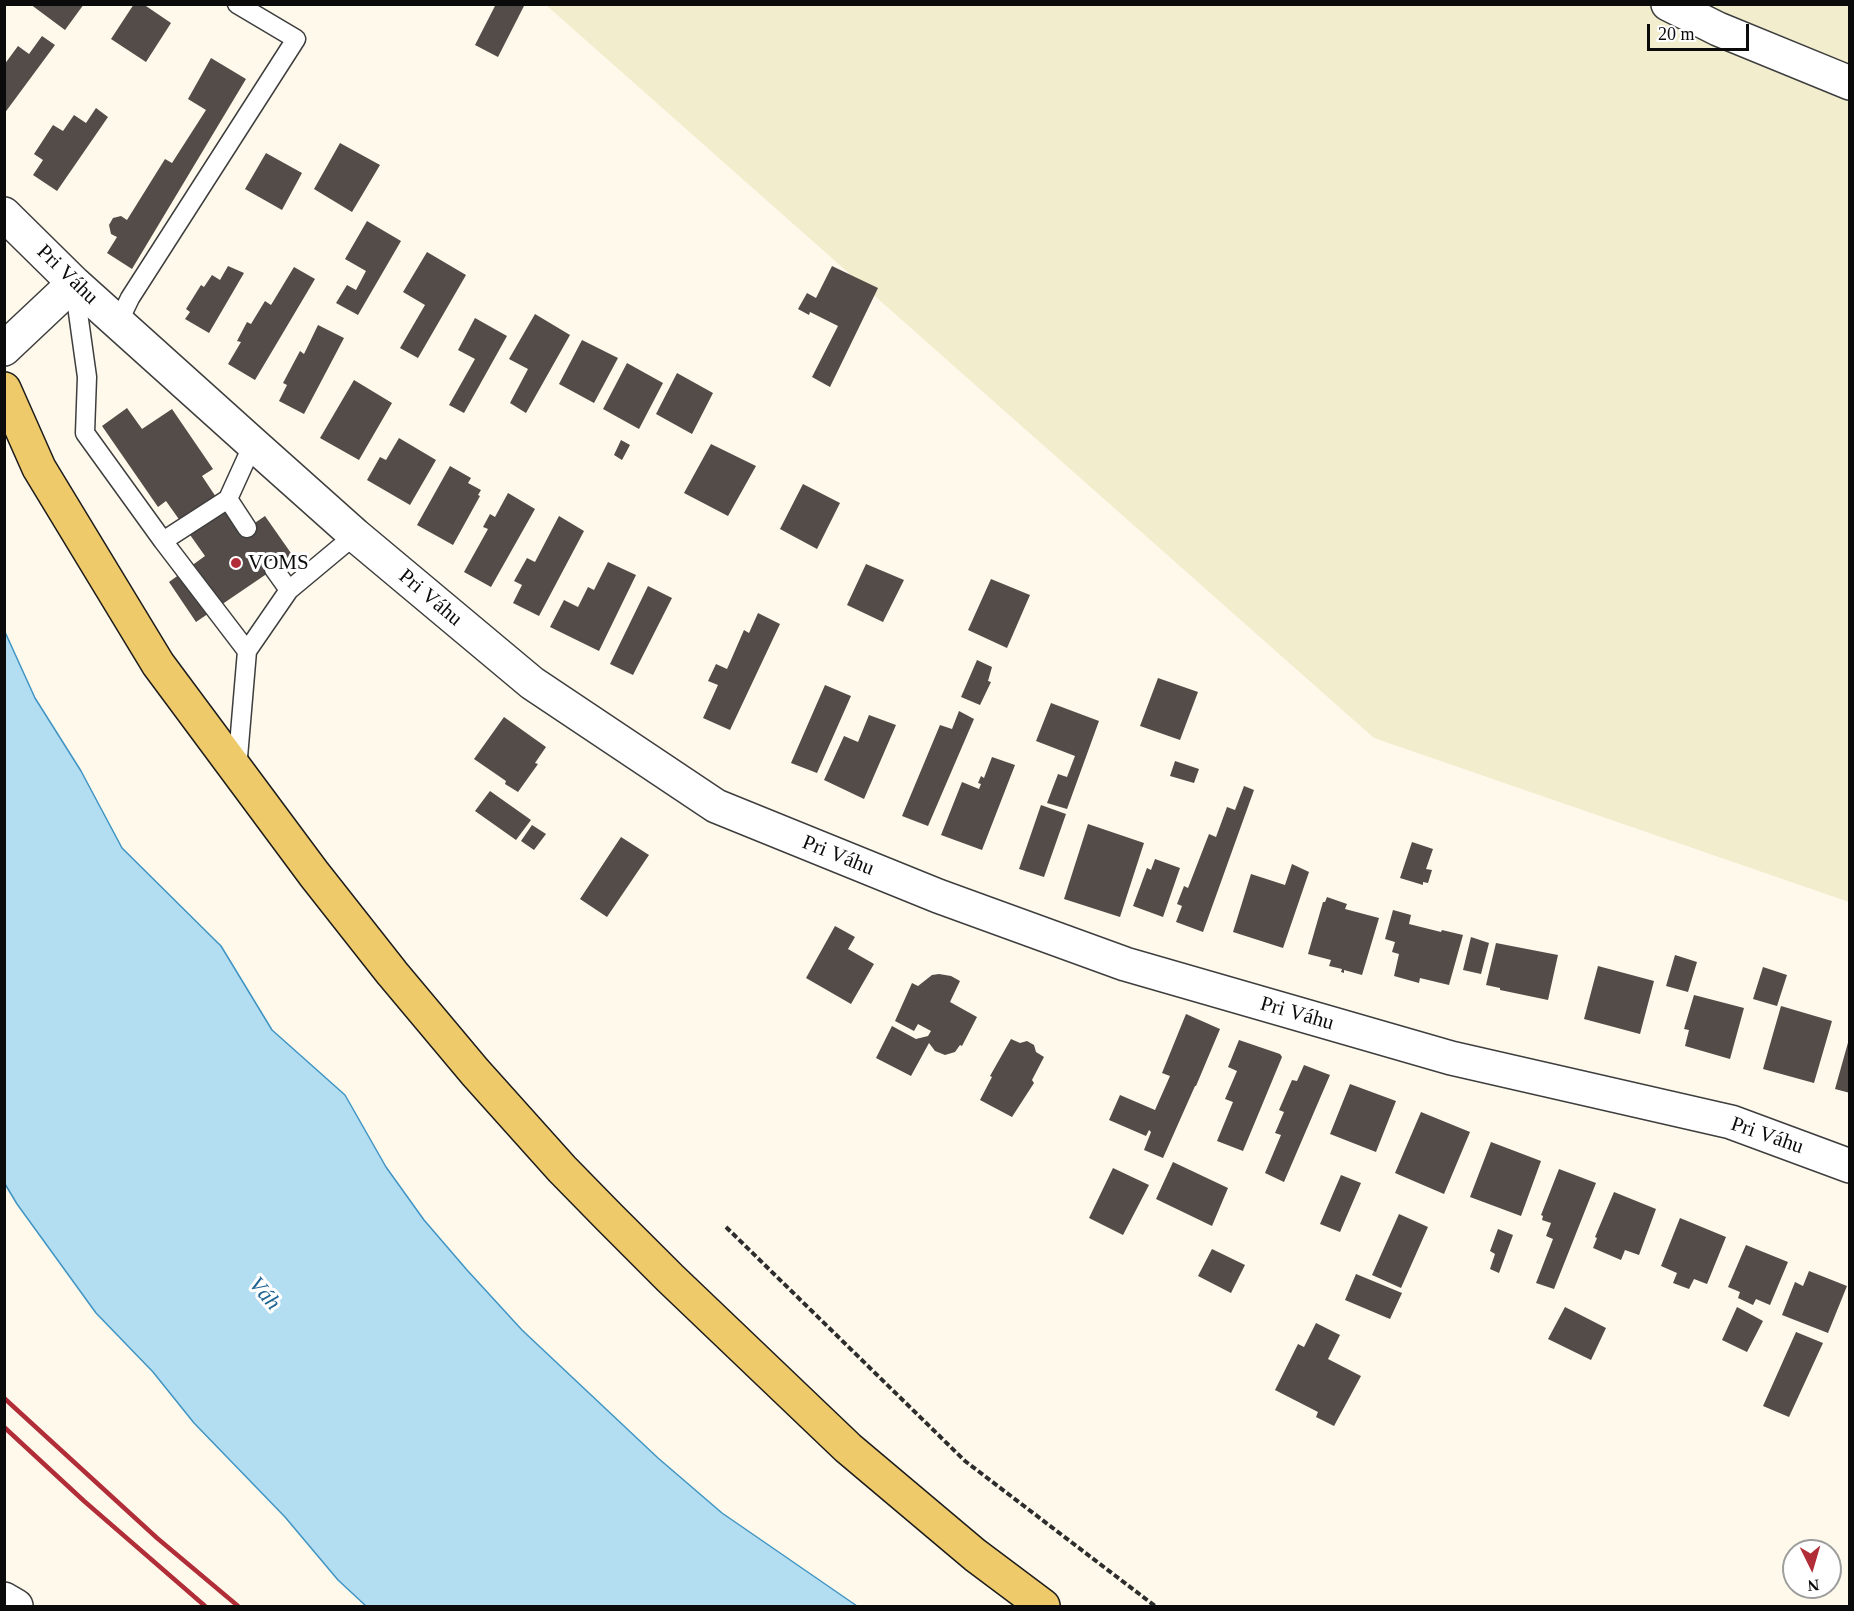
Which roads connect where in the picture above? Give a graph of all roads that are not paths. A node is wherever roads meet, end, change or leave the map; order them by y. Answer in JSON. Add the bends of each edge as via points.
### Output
{"nodes":[{"id":1,"x":237,"y":4,"type":"edge"},
{"id":2,"x":1668,"y":4,"type":"edge"},
{"id":3,"x":1850,"y":83,"type":"edge"},
{"id":4,"x":4,"y":214,"type":"edge"},
{"id":5,"x":74,"y":283,"type":"junction"},
{"id":6,"x":118,"y":323,"type":"junction"},
{"id":7,"x":4,"y":349,"type":"edge"},
{"id":8,"x":4,"y":389,"type":"edge"},
{"id":9,"x":253,"y":444,"type":"junction"},
{"id":10,"x":228,"y":499,"type":"junction"},
{"id":11,"x":247,"y":528,"type":"dead end"},
{"id":12,"x":355,"y":535,"type":"junction"},
{"id":13,"x":163,"y":541,"type":"junction"},
{"id":14,"x":274,"y":568,"type":"dead end"},
{"id":15,"x":289,"y":590,"type":"junction"},
{"id":16,"x":247,"y":651,"type":"junction"},
{"id":17,"x":237,"y":769,"type":"junction"},
{"id":18,"x":1850,"y":1166,"type":"edge"},
{"id":19,"x":4,"y":1599,"type":"edge"},
{"id":20,"x":16,"y":1606,"type":"edge"},
{"id":21,"x":1043,"y":1606,"type":"edge"}],
"edges":[{"from":1,"to":6,"type":"lane","via":[[296,39],[130,298]]},
{"from":2,"to":3,"type":"street","via":[[1718,29]]},
{"from":4,"to":5,"type":"street","name":"Pri Váhu"},
{"from":5,"to":6,"type":"street","name":"Pri Váhu"},
{"from":5,"to":7,"type":"street"},
{"from":5,"to":13,"type":"lane","via":[[87,376],[85,433]]},
{"from":6,"to":9,"type":"street","name":"Pri Váhu"},
{"from":8,"to":17,"type":"main road","via":[[39,468],[158,664]]},
{"from":9,"to":10,"type":"lane"},
{"from":9,"to":12,"type":"street","name":"Pri Váhu"},
{"from":10,"to":11,"type":"lane"},
{"from":10,"to":13,"type":"lane"},
{"from":12,"to":15,"type":"lane"},
{"from":12,"to":18,"type":"street","name":"Pri Váhu","via":[[532,683],[716,806],[938,896],[1125,964],[1451,1058],[1731,1122]]},
{"from":13,"to":16,"type":"lane"},
{"from":14,"to":15,"type":"lane"},
{"from":15,"to":16,"type":"lane"},
{"from":16,"to":17,"type":"lane"},
{"from":17,"to":21,"type":"main road","via":[[392,973],[562,1169],[677,1286],[848,1448],[975,1555]]},
{"from":19,"to":20,"type":"street"}]}
